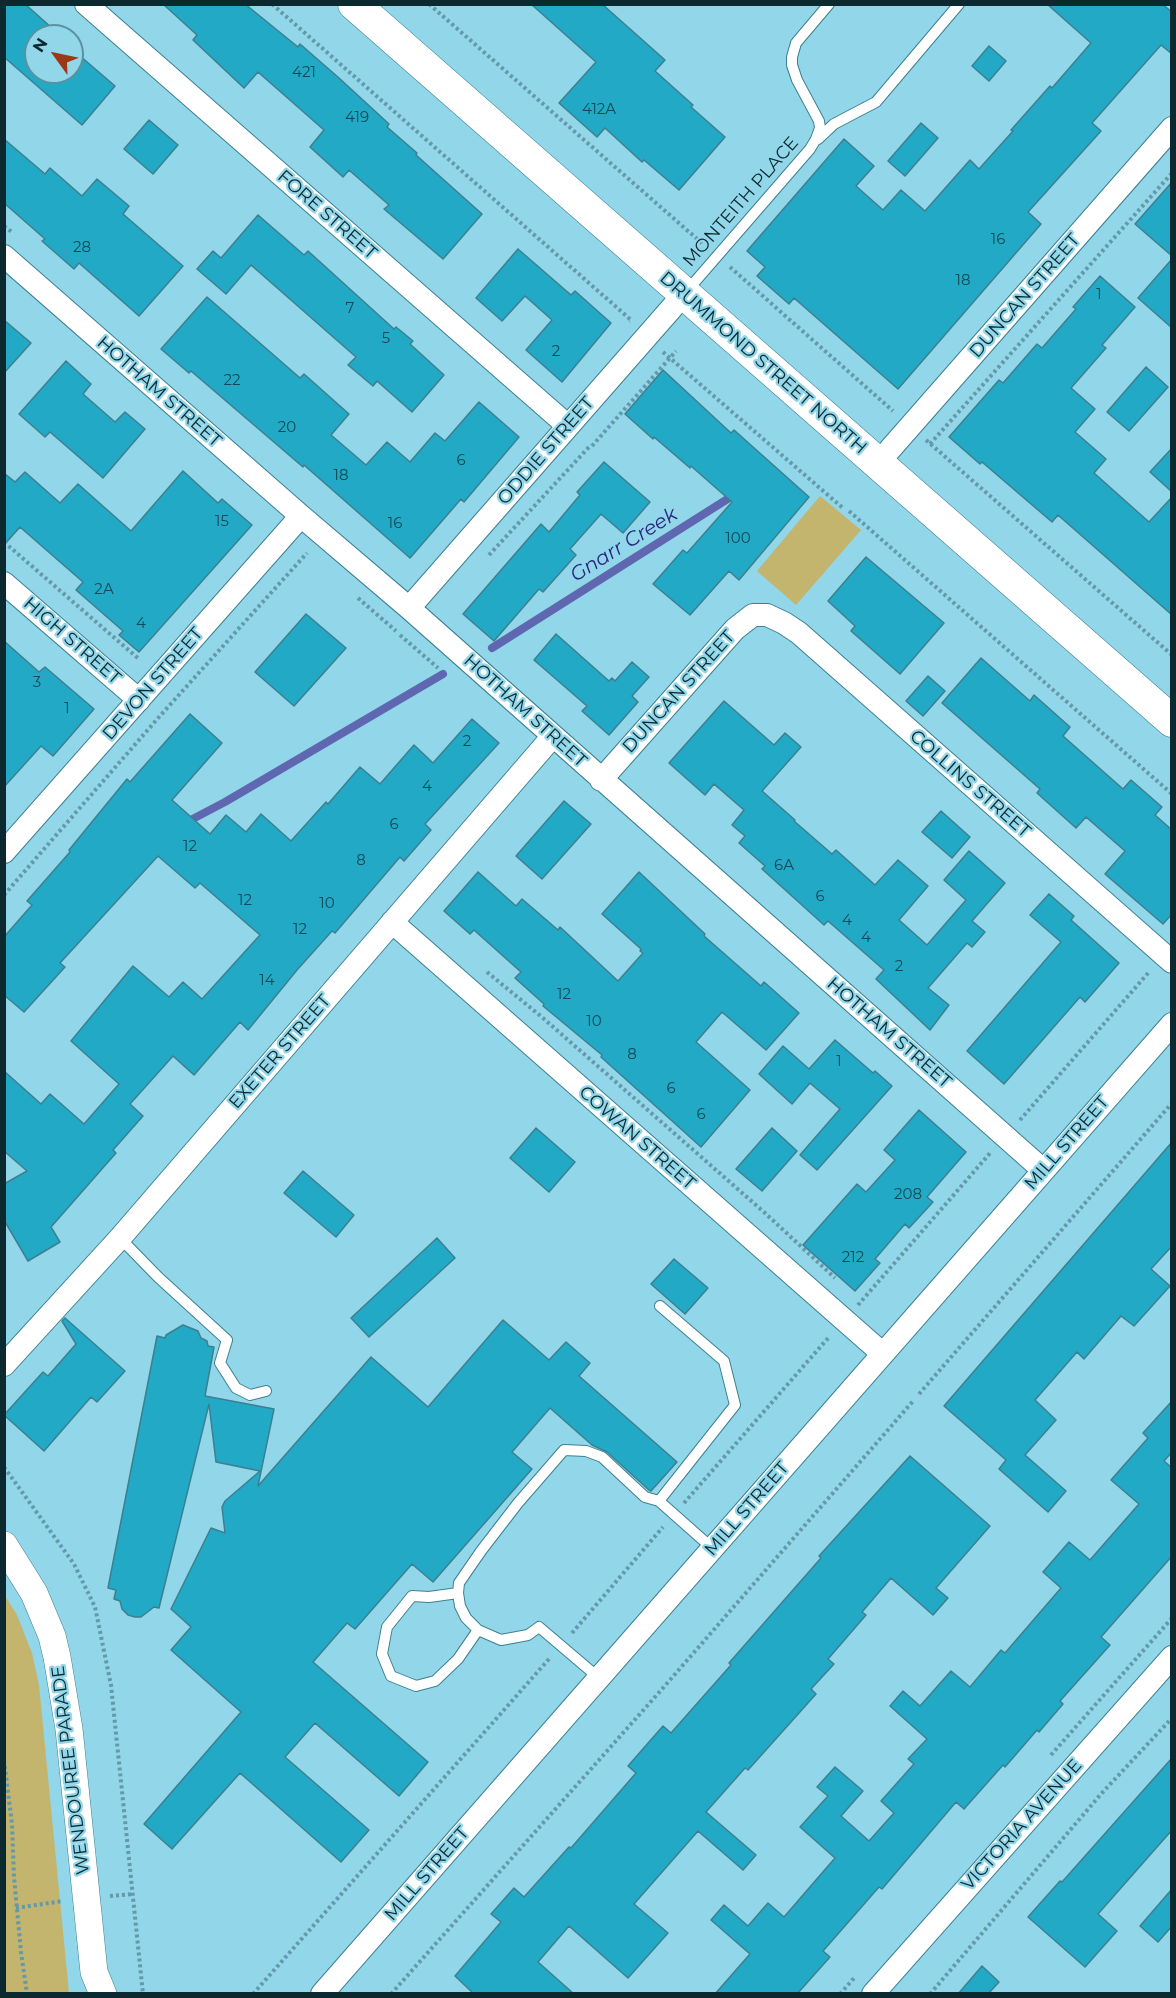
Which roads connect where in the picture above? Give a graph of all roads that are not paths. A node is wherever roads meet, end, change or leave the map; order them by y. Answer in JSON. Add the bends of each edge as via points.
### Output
{"nodes":[{"id":1,"x":86,"y":4,"type":"edge"},
{"id":2,"x":354,"y":4,"type":"edge"},
{"id":3,"x":829,"y":4,"type":"edge"},
{"id":4,"x":959,"y":4,"type":"edge"},
{"id":5,"x":1172,"y":128,"type":"edge"},
{"id":6,"x":810,"y":149,"type":"junction"},
{"id":7,"x":4,"y":256,"type":"edge"},
{"id":8,"x":684,"y":294,"type":"junction"},
{"id":9,"x":568,"y":426,"type":"junction"},
{"id":10,"x":878,"y":463,"type":"junction"},
{"id":11,"x":301,"y":516,"type":"junction"},
{"id":12,"x":4,"y":583,"type":"edge"},
{"id":13,"x":409,"y":608,"type":"junction"},
{"id":14,"x":763,"y":614,"type":"joint"},
{"id":15,"x":139,"y":700,"type":"junction"},
{"id":16,"x":1172,"y":722,"type":"edge"},
{"id":17,"x":553,"y":736,"type":"junction"},
{"id":18,"x":601,"y":780,"type":"junction"},
{"id":19,"x":4,"y":852,"type":"edge"},
{"id":20,"x":392,"y":921,"type":"junction"},
{"id":21,"x":1172,"y":962,"type":"edge"},
{"id":22,"x":1172,"y":1024,"type":"edge"},
{"id":23,"x":1043,"y":1170,"type":"junction"},
{"id":24,"x":120,"y":1238,"type":"junction"},
{"id":25,"x":660,"y":1306,"type":"dead end"},
{"id":26,"x":883,"y":1354,"type":"junction"},
{"id":27,"x":4,"y":1365,"type":"edge"},
{"id":28,"x":266,"y":1391,"type":"dead end"},
{"id":29,"x":659,"y":1501,"type":"junction"},
{"id":30,"x":4,"y":1545,"type":"edge"},
{"id":31,"x":712,"y":1548,"type":"junction"},
{"id":32,"x":458,"y":1593,"type":"junction"},
{"id":33,"x":478,"y":1630,"type":"junction"},
{"id":34,"x":1172,"y":1657,"type":"edge"},
{"id":35,"x":599,"y":1678,"type":"junction"},
{"id":36,"x":95,"y":1986,"type":"edge"},
{"id":37,"x":322,"y":1994,"type":"edge"},
{"id":38,"x":873,"y":1994,"type":"edge"}],
"edges":[{"from":1,"to":9,"type":"street","name":"FORE STREET"},
{"from":2,"to":8,"type":"main road","name":"DRUMMOND STREET NORTH"},
{"from":3,"to":6,"type":"lane","name":"MONTEITH PLACE","via":[[796,43],[792,57],[797,80],[819,121],[818,136]]},
{"from":4,"to":6,"type":"lane","via":[[876,102],[830,127]]},
{"from":5,"to":10,"type":"street","name":"DUNCAN STREET"},
{"from":6,"to":8,"type":"lane","name":"MONTEITH PLACE"},
{"from":7,"to":11,"type":"street","name":"HOTHAM STREET"},
{"from":8,"to":9,"type":"street","name":"ODDIE STREET"},
{"from":8,"to":10,"type":"main road","name":"DRUMMOND STREET NORTH"},
{"from":9,"to":13,"type":"street","name":"ODDIE STREET"},
{"from":10,"to":16,"type":"main road","name":"DRUMMOND STREET NORTH"},
{"from":11,"to":13,"type":"street","name":"HOTHAM STREET"},
{"from":11,"to":15,"type":"street","name":"DEVON STREET"},
{"from":12,"to":15,"type":"street","name":"HIGH STREET"},
{"from":13,"to":17,"type":"street","name":"HOTHAM STREET"},
{"from":14,"to":18,"type":"street","name":"DUNCAN STREET","via":[[749,617],[735,628]]},
{"from":14,"to":21,"type":"street","name":"COLLINS STREET","via":[[799,633]]},
{"from":15,"to":19,"type":"street","name":"DEVON STREET"},
{"from":17,"to":18,"type":"street","name":"HOTHAM STREET"},
{"from":17,"to":20,"type":"street","name":"EXETER STREET"},
{"from":18,"to":23,"type":"street","name":"HOTHAM STREET"},
{"from":20,"to":24,"type":"street","name":"EXETER STREET"},
{"from":20,"to":26,"type":"street","name":"COWAN STREET"},
{"from":22,"to":23,"type":"street","name":"MILL STREET"},
{"from":23,"to":26,"type":"street","name":"MILL STREET"},
{"from":24,"to":27,"type":"street","name":"EXETER STREET"},
{"from":24,"to":28,"type":"lane","via":[[227,1340],[220,1363],[236,1388],[250,1395]]},
{"from":25,"to":29,"type":"lane","via":[[724,1361],[735,1405]]},
{"from":26,"to":31,"type":"street","name":"MILL STREET"},
{"from":29,"to":31,"type":"lane"},
{"from":29,"to":32,"type":"lane","via":[[645,1497],[602,1457],[586,1451],[564,1450],[481,1551],[459,1583]]},
{"from":30,"to":36,"type":"street","name":"WENDOUREE PARADE","via":[[34,1593],[57,1657],[69,1729]]},
{"from":31,"to":35,"type":"street","name":"MILL STREET"},
{"from":32,"to":33,"type":"lane","via":[[466,1618]]},
{"from":32,"to":33,"type":"lane","via":[[412,1596],[387,1627],[382,1654],[391,1676],[416,1686],[435,1681],[458,1659]]},
{"from":33,"to":35,"type":"lane","via":[[501,1640],[528,1635],[539,1627]]},
{"from":34,"to":38,"type":"street","name":"VICTORIA AVENUE"},
{"from":35,"to":37,"type":"street","name":"MILL STREET"}]}
